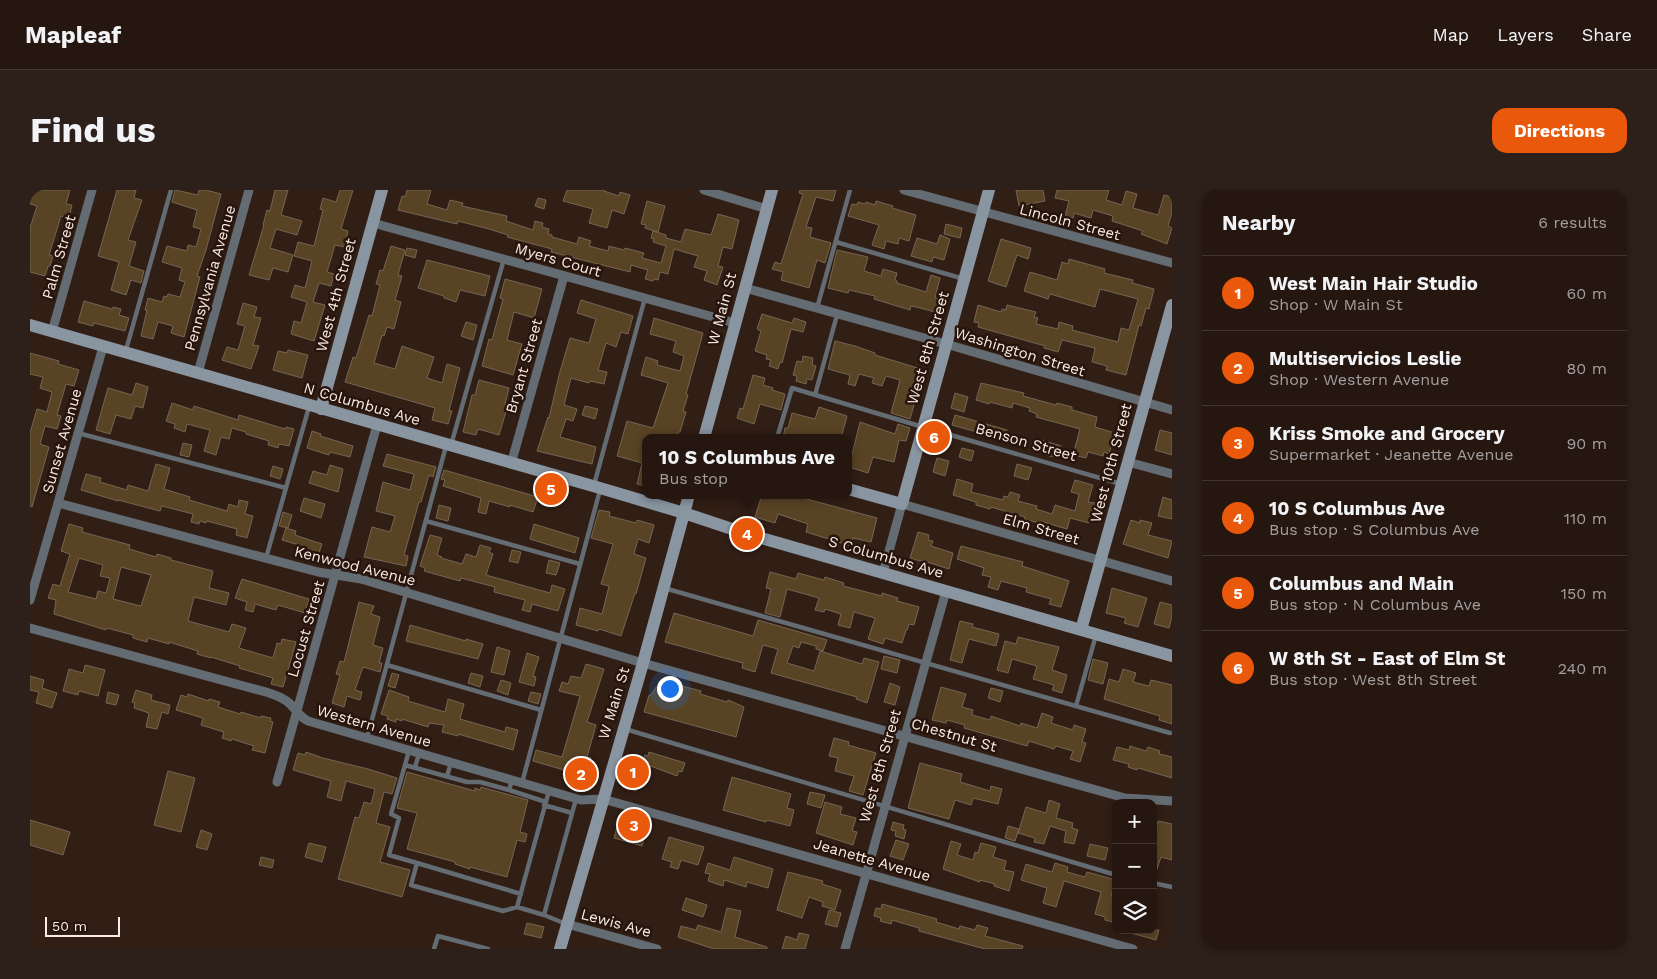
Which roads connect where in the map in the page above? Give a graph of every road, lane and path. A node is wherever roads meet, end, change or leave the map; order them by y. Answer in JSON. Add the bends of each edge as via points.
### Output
{"nodes":[{"id":1,"x":92,"y":190,"type":"edge"},
{"id":2,"x":171,"y":190,"type":"edge"},
{"id":3,"x":249,"y":190,"type":"edge"},
{"id":4,"x":382,"y":190,"type":"edge"},
{"id":5,"x":704,"y":190,"type":"edge"},
{"id":6,"x":772,"y":190,"type":"edge"},
{"id":7,"x":850,"y":190,"type":"edge"},
{"id":8,"x":904,"y":190,"type":"edge"},
{"id":9,"x":989,"y":190,"type":"edge"},
{"id":10,"x":767,"y":210,"type":"junction"},
{"id":11,"x":983,"y":212,"type":"junction"},
{"id":12,"x":373,"y":222,"type":"junction"},
{"id":13,"x":836,"y":242,"type":"junction"},
{"id":14,"x":504,"y":259,"type":"junction"},
{"id":15,"x":1172,"y":263,"type":"edge"},
{"id":16,"x":564,"y":276,"type":"junction"},
{"id":17,"x":964,"y":279,"type":"junction"},
{"id":18,"x":745,"y":288,"type":"junction"},
{"id":19,"x":644,"y":298,"type":"junction"},
{"id":20,"x":1172,"y":305,"type":"edge"},
{"id":21,"x":816,"y":309,"type":"junction"},
{"id":22,"x":837,"y":315,"type":"junction"},
{"id":23,"x":735,"y":323,"type":"junction"},
{"id":24,"x":30,"y":325,"type":"edge"},
{"id":25,"x":52,"y":332,"type":"junction"},
{"id":26,"x":946,"y":344,"type":"junction"},
{"id":27,"x":103,"y":346,"type":"junction"},
{"id":28,"x":125,"y":352,"type":"junction"},
{"id":29,"x":198,"y":373,"type":"junction"},
{"id":30,"x":814,"y":394,"type":"junction"},
{"id":31,"x":1144,"y":403,"type":"junction"},
{"id":32,"x":316,"y":407,"type":"junction"},
{"id":33,"x":1172,"y":410,"type":"edge"},
{"id":34,"x":377,"y":425,"type":"junction"},
{"id":35,"x":923,"y":427,"type":"junction"},
{"id":36,"x":78,"y":433,"type":"junction"},
{"id":37,"x":707,"y":434,"type":"edge"},
{"id":38,"x":778,"y":434,"type":"edge"},
{"id":39,"x":448,"y":446,"type":"junction"},
{"id":40,"x":1128,"y":462,"type":"junction"},
{"id":41,"x":511,"y":464,"type":"junction"},
{"id":42,"x":1172,"y":474,"type":"edge"},
{"id":43,"x":1122,"y":484,"type":"junction"},
{"id":44,"x":597,"y":487,"type":"junction"},
{"id":45,"x":286,"y":488,"type":"junction"},
{"id":46,"x":852,"y":490,"type":"edge"},
{"id":47,"x":688,"y":499,"type":"edge"},
{"id":48,"x":58,"y":503,"type":"junction"},
{"id":49,"x":902,"y":504,"type":"junction"},
{"id":50,"x":684,"y":513,"type":"junction"},
{"id":51,"x":426,"y":521,"type":"junction"},
{"id":52,"x":266,"y":558,"type":"junction"},
{"id":53,"x":1101,"y":560,"type":"junction"},
{"id":54,"x":580,"y":564,"type":"junction"},
{"id":55,"x":883,"y":573,"type":"junction"},
{"id":56,"x":336,"y":574,"type":"junction"},
{"id":57,"x":1172,"y":581,"type":"edge"},
{"id":58,"x":664,"y":588,"type":"junction"},
{"id":59,"x":946,"y":591,"type":"junction"},
{"id":60,"x":407,"y":592,"type":"junction"},
{"id":61,"x":30,"y":600,"type":"edge"},
{"id":62,"x":30,"y":628,"type":"edge"},
{"id":63,"x":1080,"y":630,"type":"junction"},
{"id":64,"x":1096,"y":634,"type":"junction"},
{"id":65,"x":560,"y":638,"type":"junction"},
{"id":66,"x":1172,"y":656,"type":"edge"},
{"id":67,"x":643,"y":663,"type":"junction"},
{"id":68,"x":926,"y":663,"type":"junction"},
{"id":69,"x":387,"y":665,"type":"junction"},
{"id":70,"x":1076,"y":706,"type":"junction"},
{"id":71,"x":541,"y":710,"type":"junction"},
{"id":72,"x":297,"y":712,"type":"junction"},
{"id":73,"x":624,"y":729,"type":"junction"},
{"id":74,"x":1170,"y":733,"type":"dead end"},
{"id":75,"x":906,"y":736,"type":"junction"},
{"id":76,"x":367,"y":738,"type":"junction"},
{"id":77,"x":410,"y":751,"type":"junction"},
{"id":78,"x":419,"y":754,"type":"junction"},
{"id":79,"x":434,"y":758,"type":"junction"},
{"id":80,"x":451,"y":763,"type":"junction"},
{"id":81,"x":406,"y":765,"type":"junction"},
{"id":82,"x":416,"y":767,"type":"junction"},
{"id":83,"x":430,"y":771,"type":"junction"},
{"id":84,"x":448,"y":776,"type":"junction"},
{"id":85,"x":512,"y":780,"type":"junction"},
{"id":86,"x":277,"y":782,"type":"dead end"},
{"id":87,"x":522,"y":783,"type":"junction"},
{"id":88,"x":509,"y":790,"type":"junction"},
{"id":89,"x":549,"y":791,"type":"junction"},
{"id":90,"x":576,"y":799,"type":"junction"},
{"id":91,"x":603,"y":799,"type":"junction"},
{"id":92,"x":1172,"y":801,"type":"edge"},
{"id":93,"x":545,"y":803,"type":"junction"},
{"id":94,"x":886,"y":807,"type":"junction"},
{"id":95,"x":572,"y":813,"type":"junction"},
{"id":96,"x":416,"y":862,"type":"junction"},
{"id":97,"x":867,"y":873,"type":"junction"},
{"id":98,"x":1112,"y":874,"type":"edge"},
{"id":99,"x":1157,"y":884,"type":"edge"},
{"id":100,"x":1172,"y":887,"type":"edge"},
{"id":101,"x":521,"y":894,"type":"junction"},
{"id":102,"x":517,"y":907,"type":"junction"},
{"id":103,"x":544,"y":914,"type":"junction"},
{"id":104,"x":567,"y":924,"type":"junction"},
{"id":105,"x":434,"y":949,"type":"edge"},
{"id":106,"x":488,"y":949,"type":"edge"},
{"id":107,"x":560,"y":949,"type":"edge"},
{"id":108,"x":657,"y":949,"type":"edge"},
{"id":109,"x":845,"y":949,"type":"edge"},
{"id":110,"x":1133,"y":949,"type":"edge"}],
"edges":[{"from":1,"to":25,"type":"street","name":"Palm Street"},
{"from":2,"to":28,"type":"lane"},
{"from":3,"to":29,"type":"street","name":"Pennsylvania Avenue"},
{"from":4,"to":12,"type":"main road","name":"West 4th Street"},
{"from":5,"to":10,"type":"street"},
{"from":6,"to":10,"type":"main road","name":"W Main St"},
{"from":7,"to":13,"type":"lane"},
{"from":8,"to":11,"type":"street","name":"Lincoln Street"},
{"from":9,"to":11,"type":"main road","name":"West 8th Street"},
{"from":10,"to":18,"type":"main road","name":"W Main St"},
{"from":11,"to":15,"type":"street","name":"Lincoln Street"},
{"from":11,"to":17,"type":"main road","name":"West 8th Street"},
{"from":12,"to":14,"type":"street","name":"Myers Court"},
{"from":12,"to":32,"type":"main road","name":"West 4th Street"},
{"from":13,"to":17,"type":"lane"},
{"from":13,"to":21,"type":"lane"},
{"from":14,"to":16,"type":"street","name":"Myers Court"},
{"from":14,"to":39,"type":"lane"},
{"from":16,"to":19,"type":"street","name":"Myers Court"},
{"from":16,"to":41,"type":"street","name":"Bryant Street"},
{"from":17,"to":26,"type":"main road","name":"West 8th Street"},
{"from":18,"to":21,"type":"street","name":"Washington Street"},
{"from":18,"to":23,"type":"main road","name":"W Main St"},
{"from":19,"to":23,"type":"street","name":"Myers Court"},
{"from":19,"to":44,"type":"lane"},
{"from":20,"to":31,"type":"main road","name":"West 10th Street"},
{"from":21,"to":22,"type":"street","name":"Washington Street"},
{"from":22,"to":26,"type":"street","name":"Washington Street"},
{"from":22,"to":30,"type":"lane"},
{"from":23,"to":37,"type":"main road","name":"W Main St"},
{"from":24,"to":25,"type":"main road","name":"N Columbus Ave"},
{"from":25,"to":27,"type":"main road","name":"N Columbus Ave"},
{"from":26,"to":31,"type":"street","name":"Washington Street"},
{"from":26,"to":35,"type":"main road","name":"West 8th Street"},
{"from":27,"to":28,"type":"main road","name":"N Columbus Ave"},
{"from":27,"to":36,"type":"street","name":"Sunset Avenue"},
{"from":28,"to":29,"type":"main road","name":"N Columbus Ave"},
{"from":29,"to":32,"type":"main road","name":"N Columbus Ave"},
{"from":30,"to":35,"type":"lane","name":"Benson Street"},
{"from":30,"to":38,"type":"lane","name":"Benson Street","via":[[792,388]]},
{"from":31,"to":33,"type":"street","name":"Washington Street"},
{"from":31,"to":40,"type":"main road","name":"West 10th Street"},
{"from":32,"to":34,"type":"main road","name":"N Columbus Ave"},
{"from":32,"to":45,"type":"lane"},
{"from":34,"to":39,"type":"main road","name":"N Columbus Ave"},
{"from":34,"to":56,"type":"street","name":"Locust Street"},
{"from":35,"to":43,"type":"lane","name":"Benson Street"},
{"from":35,"to":49,"type":"main road","name":"West 8th Street"},
{"from":36,"to":45,"type":"lane"},
{"from":36,"to":48,"type":"street","name":"Sunset Avenue"},
{"from":39,"to":41,"type":"main road","name":"N Columbus Ave"},
{"from":39,"to":51,"type":"lane"},
{"from":40,"to":42,"type":"street"},
{"from":40,"to":43,"type":"main road","name":"West 10th Street"},
{"from":41,"to":44,"type":"main road","name":"N Columbus Ave"},
{"from":43,"to":53,"type":"main road","name":"West 10th Street"},
{"from":44,"to":50,"type":"main road","name":"N Columbus Ave"},
{"from":44,"to":54,"type":"lane"},
{"from":45,"to":52,"type":"lane"},
{"from":46,"to":49,"type":"main road"},
{"from":47,"to":50,"type":"main road","name":"W Main St"},
{"from":48,"to":52,"type":"street","name":"Kenwood Avenue"},
{"from":48,"to":61,"type":"street","name":"Sunset Avenue"},
{"from":49,"to":53,"type":"street","name":"Elm Street"},
{"from":49,"to":55,"type":"street","name":"West 8th Street"},
{"from":50,"to":55,"type":"main road","name":"S Columbus Ave"},
{"from":50,"to":58,"type":"main road","name":"W Main St"},
{"from":51,"to":54,"type":"lane"},
{"from":51,"to":60,"type":"lane"},
{"from":52,"to":56,"type":"street","name":"Kenwood Avenue"},
{"from":53,"to":57,"type":"street","name":"Elm Street"},
{"from":53,"to":63,"type":"main road","name":"West 10th Street"},
{"from":54,"to":65,"type":"lane"},
{"from":55,"to":59,"type":"main road","name":"S Columbus Ave"},
{"from":56,"to":60,"type":"street","name":"Kenwood Avenue"},
{"from":56,"to":72,"type":"street","name":"Locust Street"},
{"from":58,"to":67,"type":"main road","name":"W Main St"},
{"from":58,"to":68,"type":"lane"},
{"from":59,"to":63,"type":"main road","name":"S Columbus Ave"},
{"from":59,"to":68,"type":"street","name":"West 8th Street"},
{"from":60,"to":65,"type":"street","name":"Kenwood Avenue"},
{"from":60,"to":69,"type":"lane"},
{"from":62,"to":72,"type":"street","name":"Western Avenue","via":[[266,692],[282,698]]},
{"from":63,"to":64,"type":"main road","name":"S Columbus Ave"},
{"from":64,"to":66,"type":"main road","name":"S Columbus Ave"},
{"from":64,"to":70,"type":"lane"},
{"from":65,"to":67,"type":"street","name":"Kenwood Avenue"},
{"from":65,"to":71,"type":"lane"},
{"from":67,"to":73,"type":"main road","name":"W Main St"},
{"from":67,"to":75,"type":"street","name":"Chestnut St"},
{"from":68,"to":70,"type":"lane"},
{"from":68,"to":75,"type":"street","name":"West 8th Street"},
{"from":69,"to":71,"type":"lane"},
{"from":69,"to":76,"type":"lane"},
{"from":70,"to":74,"type":"lane"},
{"from":71,"to":87,"type":"lane"},
{"from":72,"to":76,"type":"street","name":"Western Avenue","via":[[308,722]]},
{"from":72,"to":86,"type":"street","name":"Locust Street"},
{"from":73,"to":91,"type":"main road","name":"W Main St"},
{"from":73,"to":94,"type":"lane"},
{"from":75,"to":92,"type":"street","name":"Chestnut St","via":[[1125,798]]},
{"from":75,"to":94,"type":"street","name":"West 8th Street"},
{"from":76,"to":77,"type":"street","name":"Western Avenue"},
{"from":77,"to":78,"type":"street","name":"Western Avenue"},
{"from":77,"to":81,"type":"lane"},
{"from":78,"to":79,"type":"street","name":"Western Avenue"},
{"from":78,"to":82,"type":"lane"},
{"from":79,"to":80,"type":"street","name":"Western Avenue"},
{"from":79,"to":83,"type":"lane"},
{"from":80,"to":84,"type":"lane"},
{"from":80,"to":85,"type":"street","name":"Western Avenue"},
{"from":81,"to":82,"type":"lane"},
{"from":81,"to":96,"type":"lane","via":[[391,814],[400,818],[389,855]]},
{"from":82,"to":83,"type":"lane"},
{"from":83,"to":84,"type":"lane"},
{"from":84,"to":88,"type":"lane"},
{"from":85,"to":87,"type":"street","name":"Western Avenue"},
{"from":85,"to":88,"type":"lane"},
{"from":87,"to":89,"type":"street","name":"Western Avenue"},
{"from":88,"to":93,"type":"lane"},
{"from":89,"to":90,"type":"street","name":"Western Avenue"},
{"from":89,"to":93,"type":"lane"},
{"from":90,"to":91,"type":"street","name":"Western Avenue"},
{"from":90,"to":95,"type":"lane"},
{"from":91,"to":97,"type":"street","name":"Jeanette Avenue"},
{"from":91,"to":104,"type":"main road","name":"W Main St"},
{"from":93,"to":95,"type":"lane"},
{"from":93,"to":101,"type":"lane"},
{"from":94,"to":97,"type":"street","name":"West 8th Street"},
{"from":94,"to":98,"type":"lane"},
{"from":95,"to":103,"type":"lane"},
{"from":96,"to":101,"type":"lane"},
{"from":96,"to":102,"type":"lane","via":[[411,885],[503,911]]},
{"from":97,"to":109,"type":"street","name":"West 8th Street"},
{"from":97,"to":110,"type":"street","name":"Jeanette Avenue"},
{"from":99,"to":100,"type":"lane"},
{"from":101,"to":102,"type":"lane"},
{"from":102,"to":103,"type":"lane"},
{"from":103,"to":104,"type":"lane"},
{"from":104,"to":107,"type":"main road","name":"W Main St"},
{"from":104,"to":108,"type":"street","name":"Lewis Ave"},
{"from":105,"to":106,"type":"lane","via":[[438,936]]}]}
